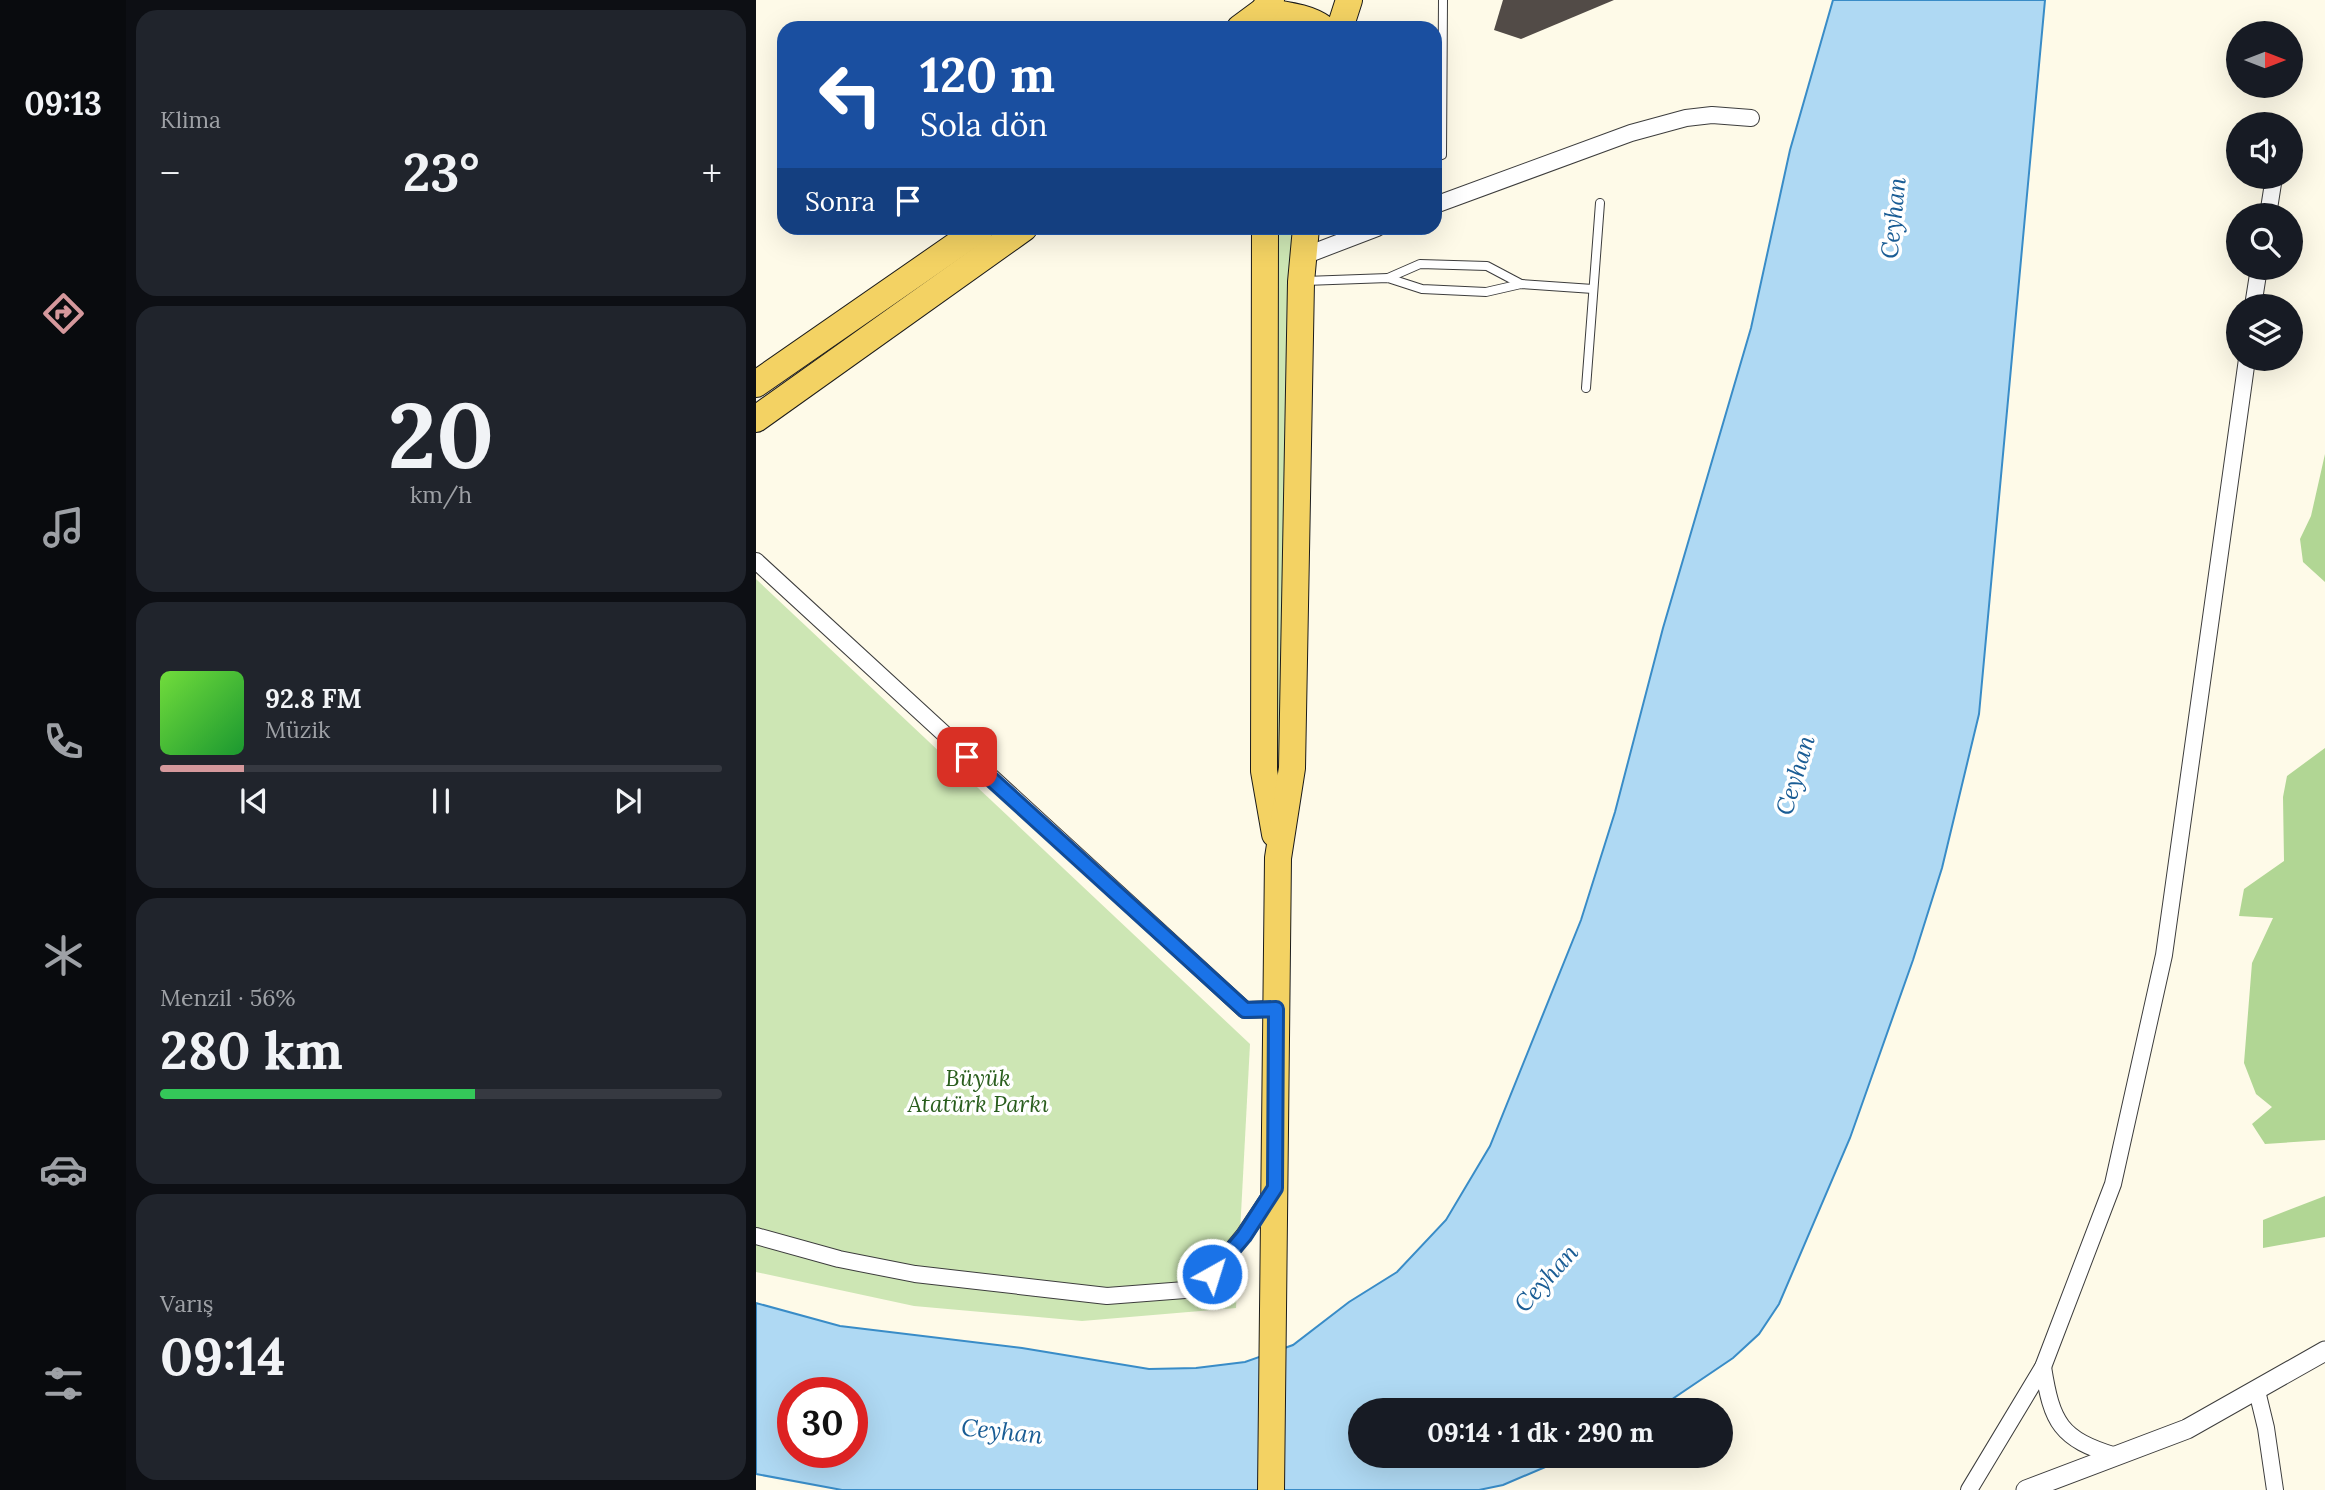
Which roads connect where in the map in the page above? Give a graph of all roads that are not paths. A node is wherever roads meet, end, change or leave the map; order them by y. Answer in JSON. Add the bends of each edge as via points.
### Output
{"nodes":[{"id":1,"x":1349,"y":0,"type":"edge"},
{"id":2,"x":1443,"y":0,"type":"edge"},
{"id":3,"x":1265,"y":13,"type":"edge"},
{"id":4,"x":1314,"y":21,"type":"edge"},
{"id":5,"x":1342,"y":21,"type":"edge"},
{"id":6,"x":1751,"y":118,"type":"dead end"},
{"id":7,"x":1442,"y":155,"type":"edge"},
{"id":8,"x":1442,"y":202,"type":"edge"},
{"id":9,"x":1600,"y":203,"type":"dead end"},
{"id":10,"x":971,"y":235,"type":"edge"},
{"id":11,"x":1014,"y":235,"type":"edge"},
{"id":12,"x":1265,"y":235,"type":"edge"},
{"id":13,"x":1305,"y":235,"type":"edge"},
{"id":14,"x":1364,"y":235,"type":"edge"},
{"id":15,"x":1303,"y":269,"type":"junction"},
{"id":16,"x":1388,"y":278,"type":"junction"},
{"id":17,"x":1521,"y":284,"type":"junction"},
{"id":18,"x":1594,"y":289,"type":"junction"},
{"id":19,"x":2244,"y":371,"type":"edge"},
{"id":20,"x":756,"y":384,"type":"edge"},
{"id":21,"x":1586,"y":388,"type":"dead end"},
{"id":22,"x":756,"y":419,"type":"edge"},
{"id":23,"x":756,"y":561,"type":"edge"},
{"id":24,"x":1279,"y":858,"type":"junction"},
{"id":25,"x":1276,"y":1009,"type":"junction"},
{"id":26,"x":1275,"y":1188,"type":"junction"},
{"id":27,"x":756,"y":1236,"type":"edge"},
{"id":28,"x":2325,"y":1351,"type":"edge"},
{"id":29,"x":2043,"y":1367,"type":"junction"},
{"id":30,"x":2257,"y":1391,"type":"junction"},
{"id":31,"x":2116,"y":1457,"type":"junction"},
{"id":32,"x":2051,"y":1486,"type":"edge"},
{"id":33,"x":1271,"y":1490,"type":"edge"},
{"id":34,"x":1969,"y":1490,"type":"edge"},
{"id":35,"x":2026,"y":1490,"type":"edge"},
{"id":36,"x":2275,"y":1490,"type":"edge"}],
"edges":[{"from":1,"to":5,"type":"main road"},
{"from":2,"to":7,"type":"lane"},
{"from":3,"to":4,"type":"main road"},
{"from":6,"to":8,"type":"street","via":[[1712,114],[1631,133]]},
{"from":9,"to":18,"type":"lane"},
{"from":10,"to":20,"type":"main road"},
{"from":11,"to":22,"type":"main road"},
{"from":12,"to":24,"type":"main road","via":[[1264,772]]},
{"from":13,"to":15,"type":"main road"},
{"from":14,"to":15,"type":"street"},
{"from":15,"to":16,"type":"lane"},
{"from":15,"to":24,"type":"main road","via":[[1292,768]]},
{"from":16,"to":17,"type":"lane","via":[[1422,289],[1486,292]]},
{"from":16,"to":17,"type":"lane","via":[[1420,264],[1487,266]]},
{"from":17,"to":18,"type":"lane"},
{"from":18,"to":21,"type":"lane"},
{"from":19,"to":29,"type":"street","via":[[2164,955],[2113,1184]]},
{"from":23,"to":25,"type":"street","via":[[1245,1010]]},
{"from":24,"to":25,"type":"main road"},
{"from":25,"to":26,"type":"main road"},
{"from":26,"to":27,"type":"street","via":[[1212,1274],[1185,1290],[1107,1296],[905,1272]]},
{"from":26,"to":33,"type":"main road"},
{"from":28,"to":30,"type":"street"},
{"from":29,"to":31,"type":"street","via":[[2049,1404],[2068,1436]]},
{"from":29,"to":34,"type":"street"},
{"from":30,"to":31,"type":"street","via":[[2187,1429]]},
{"from":30,"to":36,"type":"street"},
{"from":31,"to":32,"type":"street"},
{"from":32,"to":35,"type":"street"}]}
